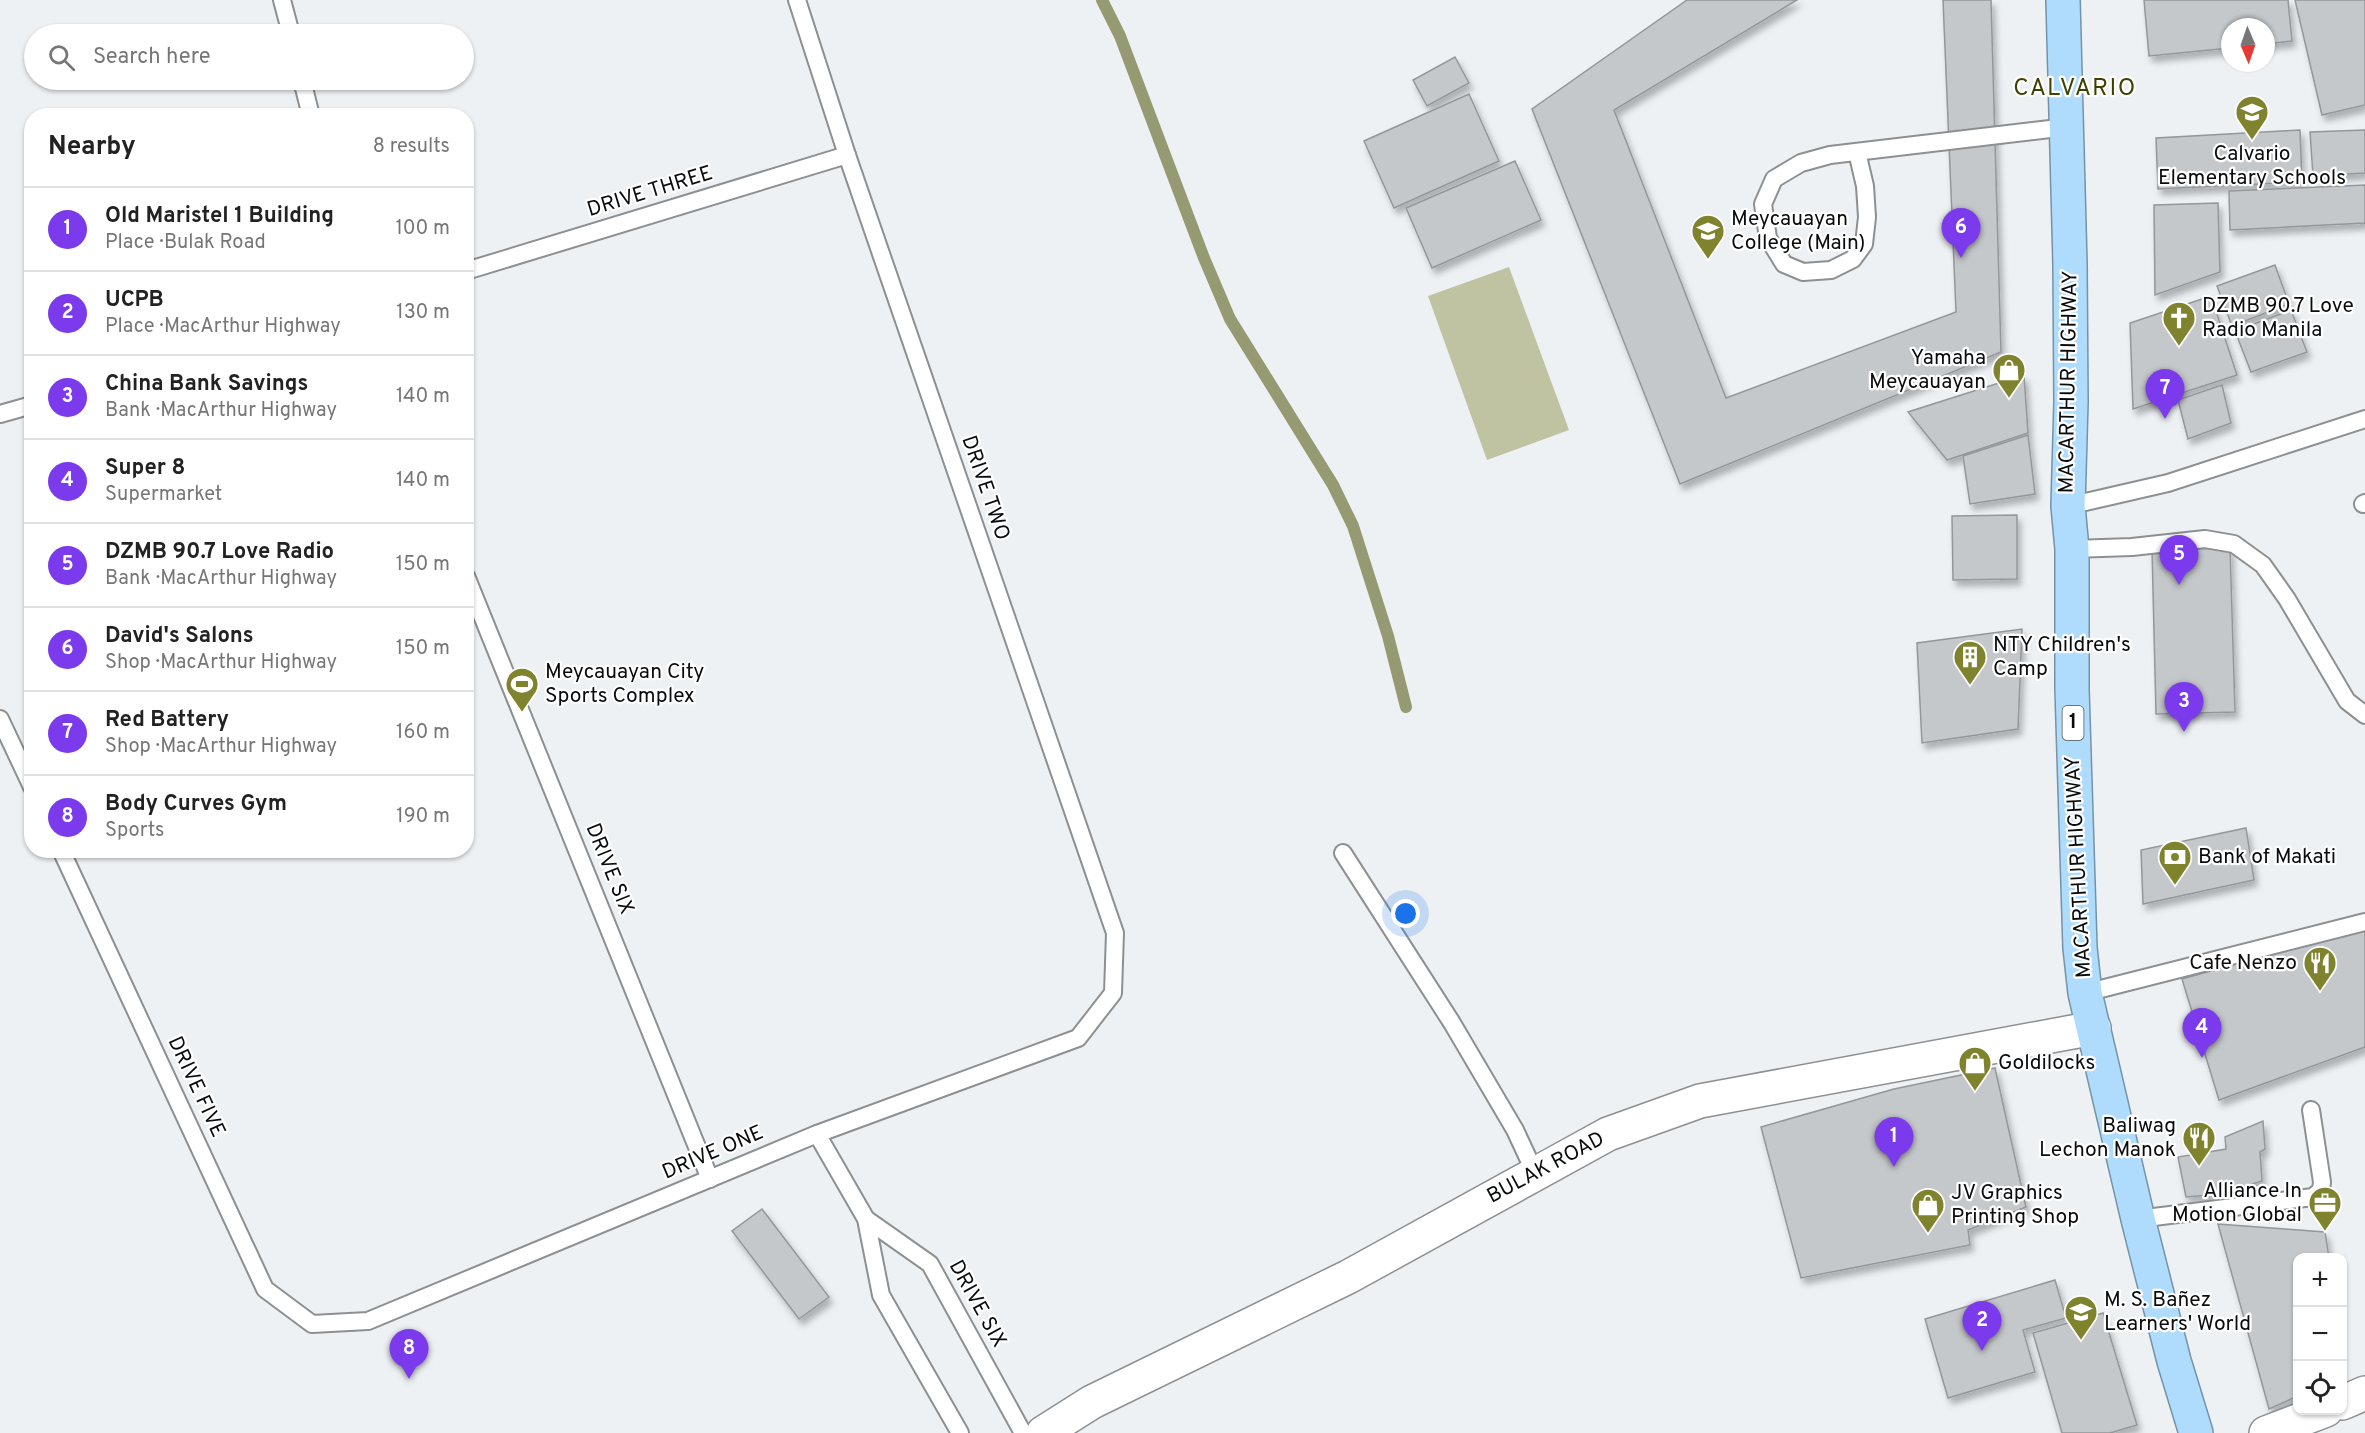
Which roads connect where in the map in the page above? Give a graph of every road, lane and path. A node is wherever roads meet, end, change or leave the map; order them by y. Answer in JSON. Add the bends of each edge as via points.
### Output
{"nodes":[{"id":1,"x":282,"y":0,"type":"edge"},
{"id":2,"x":797,"y":0,"type":"edge"},
{"id":3,"x":2063,"y":0,"type":"edge"},
{"id":4,"x":288,"y":24,"type":"edge"},
{"id":5,"x":304,"y":90,"type":"edge"},
{"id":6,"x":309,"y":108,"type":"edge"},
{"id":7,"x":2067,"y":127,"type":"junction"},
{"id":8,"x":1857,"y":152,"type":"junction"},
{"id":9,"x":847,"y":155,"type":"junction"},
{"id":10,"x":474,"y":269,"type":"edge"},
{"id":11,"x":24,"y":407,"type":"edge"},
{"id":12,"x":0,"y":414,"type":"edge"},
{"id":13,"x":2365,"y":419,"type":"edge"},
{"id":14,"x":2068,"y":507,"type":"junction"},
{"id":15,"x":2072,"y":549,"type":"junction"},
{"id":16,"x":474,"y":596,"type":"edge"},
{"id":17,"x":2365,"y":715,"type":"edge"},
{"id":18,"x":0,"y":719,"type":"edge"},
{"id":19,"x":24,"y":770,"type":"edge"},
{"id":20,"x":1343,"y":853,"type":"dead end"},
{"id":21,"x":65,"y":858,"type":"edge"},
{"id":22,"x":2365,"y":921,"type":"edge"},
{"id":23,"x":1113,"y":993,"type":"joint"},
{"id":24,"x":2085,"y":993,"type":"junction"},
{"id":25,"x":2094,"y":1028,"type":"junction"},
{"id":26,"x":2311,"y":1110,"type":"dead end"},
{"id":27,"x":817,"y":1134,"type":"junction"},
{"id":28,"x":1534,"y":1173,"type":"junction"},
{"id":29,"x":710,"y":1179,"type":"junction"},
{"id":30,"x":866,"y":1219,"type":"junction"},
{"id":31,"x":2138,"y":1219,"type":"junction"},
{"id":32,"x":312,"y":1324,"type":"joint"},
{"id":33,"x":2365,"y":1394,"type":"edge"},
{"id":34,"x":2347,"y":1401,"type":"edge"},
{"id":35,"x":2313,"y":1415,"type":"edge"},
{"id":36,"x":960,"y":1433,"type":"edge"},
{"id":37,"x":1023,"y":1433,"type":"edge"},
{"id":38,"x":1043,"y":1433,"type":"edge"},
{"id":39,"x":2196,"y":1433,"type":"edge"},
{"id":40,"x":2266,"y":1433,"type":"edge"}],
"edges":[{"from":1,"to":4,"type":"lane"},
{"from":2,"to":9,"type":"lane","name":"DRIVE TWO"},
{"from":3,"to":7,"type":"highway","name":"MACARTHUR HIGHWAY","number":"1"},
{"from":5,"to":6,"type":"lane"},
{"from":7,"to":8,"type":"lane"},
{"from":7,"to":14,"type":"highway","name":"MACARTHUR HIGHWAY","number":"1","via":[[2071,368]]},
{"from":8,"to":8,"type":"lane","via":[[1801,163],[1774,179],[1763,204],[1768,238],[1784,264],[1803,272],[1831,270],[1853,259],[1864,244],[1865,186]]},
{"from":9,"to":10,"type":"lane","name":"DRIVE THREE"},
{"from":9,"to":23,"type":"lane","name":"DRIVE TWO","via":[[1115,933]]},
{"from":11,"to":12,"type":"lane"},
{"from":13,"to":14,"type":"lane","via":[[2168,483]]},
{"from":14,"to":15,"type":"highway","name":"MACARTHUR HIGHWAY","number":"1"},
{"from":15,"to":17,"type":"lane","via":[[2205,539],[2234,544],[2263,565],[2347,701]]},
{"from":15,"to":24,"type":"highway","name":"MACARTHUR HIGHWAY","number":"1","via":[[2072,701]]},
{"from":16,"to":29,"type":"lane","name":"DRIVE SIX"},
{"from":18,"to":19,"type":"lane"},
{"from":20,"to":28,"type":"lane","via":[[1452,1023],[1515,1130]]},
{"from":21,"to":32,"type":"lane","name":"DRIVE FIVE","via":[[265,1289]]},
{"from":22,"to":24,"type":"lane"},
{"from":23,"to":27,"type":"lane","name":"DRIVE ONE","via":[[1078,1038]]},
{"from":24,"to":25,"type":"highway","name":"MACARTHUR HIGHWAY","number":"1"},
{"from":25,"to":28,"type":"street","name":"BULAK ROAD","via":[[1701,1101],[1608,1134]]},
{"from":25,"to":31,"type":"highway","name":"MACARTHUR HIGHWAY","number":"1"},
{"from":26,"to":31,"type":"lane","via":[[2322,1182],[2321,1190],[2313,1197]]},
{"from":27,"to":29,"type":"lane","name":"DRIVE ONE"},
{"from":27,"to":30,"type":"lane","name":"DRIVE SIX"},
{"from":28,"to":38,"type":"street","name":"BULAK ROAD","via":[[1348,1276],[1092,1402]]},
{"from":29,"to":32,"type":"lane","name":"DRIVE ONE","via":[[368,1321]]},
{"from":30,"to":36,"type":"lane","name":"DRIVE SIX","via":[[882,1295]]},
{"from":30,"to":37,"type":"lane","name":"DRIVE SIX","via":[[930,1264]]},
{"from":31,"to":39,"type":"highway","name":"MACARTHUR HIGHWAY","number":"1"},
{"from":33,"to":34,"type":"street"},
{"from":35,"to":40,"type":"street"}]}
